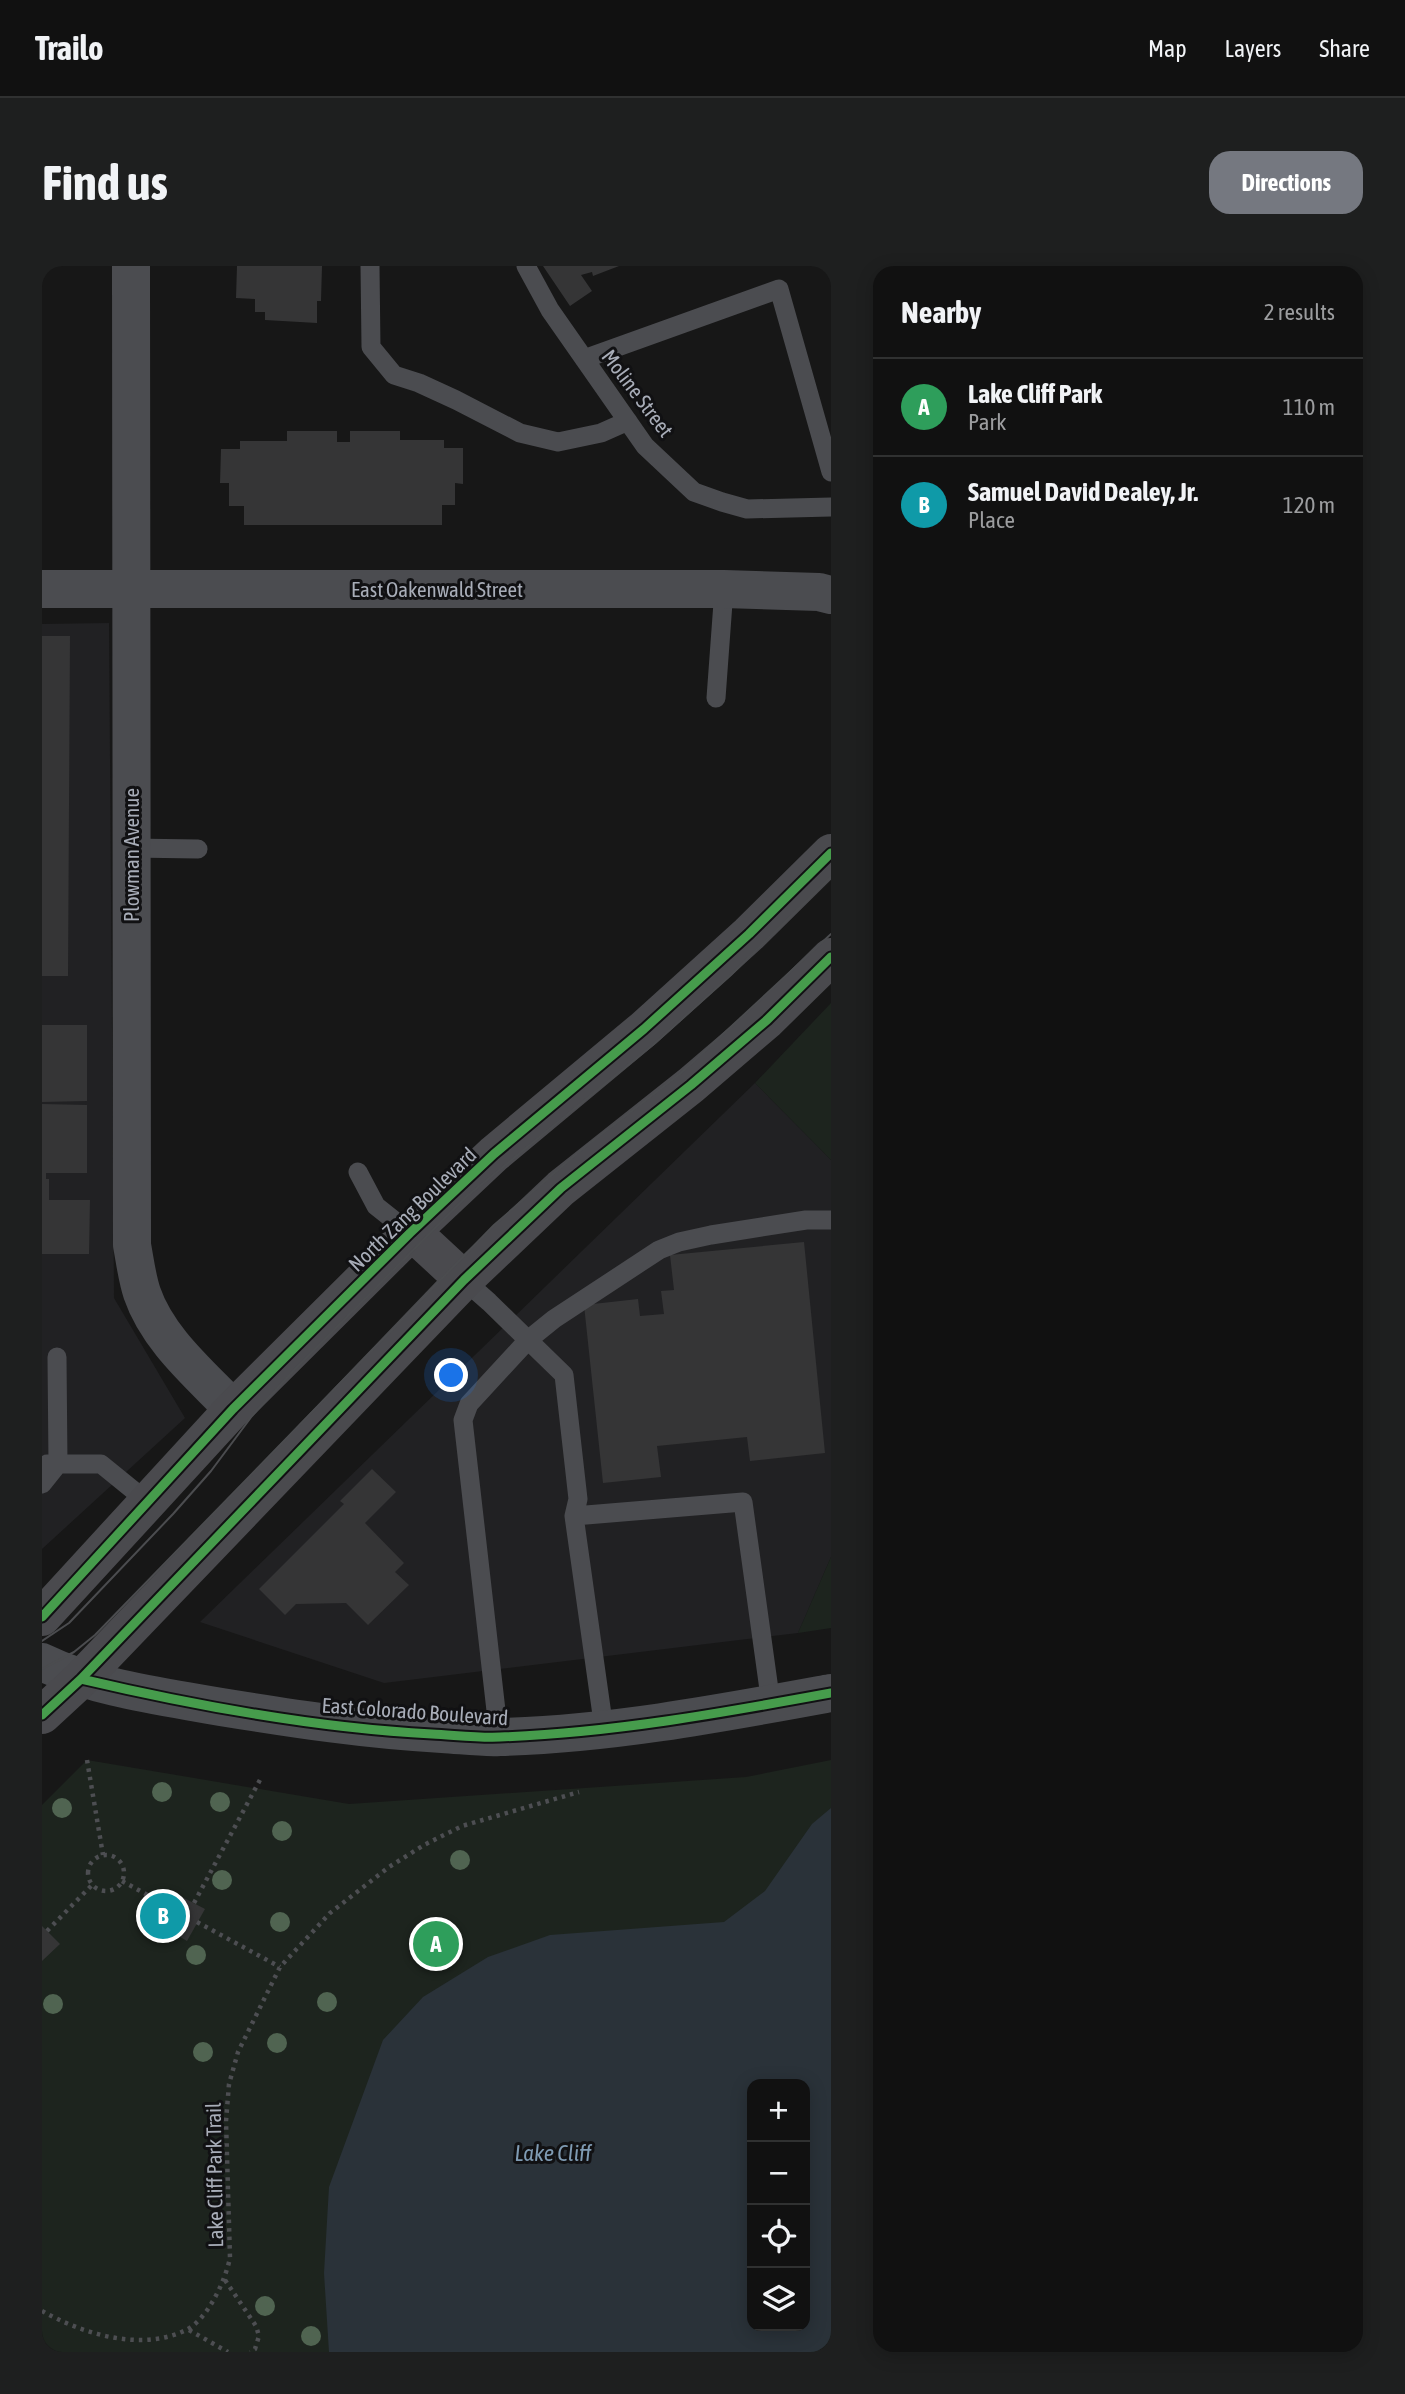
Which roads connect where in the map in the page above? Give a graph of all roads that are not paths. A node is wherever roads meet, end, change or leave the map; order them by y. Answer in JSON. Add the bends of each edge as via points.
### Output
{"nodes":[{"id":1,"x":131,"y":266,"type":"edge"},
{"id":2,"x":370,"y":266,"type":"edge"},
{"id":3,"x":526,"y":266,"type":"edge"},
{"id":4,"x":584,"y":359,"type":"junction"},
{"id":5,"x":628,"y":421,"type":"junction"},
{"id":6,"x":831,"y":472,"type":"edge"},
{"id":7,"x":831,"y":506,"type":"edge"},
{"id":8,"x":130,"y":588,"type":"junction"},
{"id":9,"x":42,"y":589,"type":"edge"},
{"id":10,"x":724,"y":589,"type":"junction"},
{"id":11,"x":831,"y":595,"type":"edge"},
{"id":12,"x":716,"y":698,"type":"dead end"},
{"id":13,"x":131,"y":848,"type":"junction"},
{"id":14,"x":198,"y":849,"type":"dead end"},
{"id":15,"x":831,"y":853,"type":"edge"},
{"id":16,"x":831,"y":957,"type":"edge"},
{"id":17,"x":358,"y":1172,"type":"dead end"},
{"id":18,"x":831,"y":1220,"type":"edge"},
{"id":19,"x":410,"y":1233,"type":"junction"},
{"id":20,"x":464,"y":1280,"type":"junction"},
{"id":21,"x":528,"y":1340,"type":"junction"},
{"id":22,"x":57,"y":1357,"type":"dead end"},
{"id":23,"x":233,"y":1409,"type":"junction"},
{"id":24,"x":50,"y":1464,"type":"edge"},
{"id":25,"x":42,"y":1484,"type":"edge"},
{"id":26,"x":149,"y":1503,"type":"junction"},
{"id":27,"x":574,"y":1516,"type":"junction"},
{"id":28,"x":42,"y":1617,"type":"edge"},
{"id":29,"x":42,"y":1662,"type":"edge"},
{"id":30,"x":81,"y":1679,"type":"junction"},
{"id":31,"x":42,"y":1684,"type":"edge"},
{"id":32,"x":831,"y":1693,"type":"edge"},
{"id":33,"x":771,"y":1704,"type":"junction"},
{"id":34,"x":42,"y":1715,"type":"edge"},
{"id":35,"x":604,"y":1729,"type":"junction"},
{"id":36,"x":499,"y":1737,"type":"junction"}],
"edges":[{"from":1,"to":8,"type":"street","name":"Plowman Avenue"},
{"from":2,"to":5,"type":"lane","via":[[371,346],[394,375],[520,433],[558,442],[601,433]]},
{"from":3,"to":4,"type":"lane","name":"Moline Street"},
{"from":4,"to":5,"type":"lane","name":"Moline Street"},
{"from":4,"to":6,"type":"lane","via":[[779,289]]},
{"from":5,"to":7,"type":"lane","name":"Moline Street","via":[[645,446],[694,492],[747,509]]},
{"from":8,"to":9,"type":"street","name":"East Oakenwald Street"},
{"from":8,"to":10,"type":"street","name":"East Oakenwald Street"},
{"from":8,"to":13,"type":"street","name":"Plowman Avenue"},
{"from":10,"to":11,"type":"street","name":"East Oakenwald Street"},
{"from":10,"to":12,"type":"lane"},
{"from":13,"to":14,"type":"lane"},
{"from":13,"to":23,"type":"street","name":"Plowman Avenue","via":[[132,1245],[142,1293],[157,1324]]},
{"from":15,"to":19,"type":"main road","name":"North Zang Boulevard","via":[[643,1030],[494,1154]]},
{"from":16,"to":20,"type":"main road","via":[[767,1020],[561,1188]]},
{"from":17,"to":19,"type":"lane","via":[[376,1206]]},
{"from":18,"to":21,"type":"lane","via":[[710,1235],[669,1246]]},
{"from":19,"to":20,"type":"main road"},
{"from":19,"to":23,"type":"main road","name":"North Zang Boulevard"},
{"from":20,"to":21,"type":"lane"},
{"from":20,"to":30,"type":"main road"},
{"from":21,"to":27,"type":"lane","via":[[564,1375],[578,1499]]},
{"from":21,"to":36,"type":"lane","via":[[469,1404],[463,1420]]},
{"from":22,"to":24,"type":"lane"},
{"from":23,"to":26,"type":"main road","name":"North Zang Boulevard"},
{"from":24,"to":25,"type":"lane"},
{"from":24,"to":26,"type":"lane","via":[[101,1464]]},
{"from":26,"to":28,"type":"main road","name":"North Zang Boulevard"},
{"from":27,"to":33,"type":"lane","via":[[743,1502]]},
{"from":27,"to":35,"type":"lane"},
{"from":29,"to":30,"type":"street","name":"East Colorado Boulevard"},
{"from":30,"to":31,"type":"street","name":"East Colorado Boulevard"},
{"from":30,"to":34,"type":"main road"},
{"from":30,"to":36,"type":"street","name":"East Colorado Boulevard","via":[[319,1724]]},
{"from":32,"to":33,"type":"street","name":"East Colorado Boulevard"},
{"from":33,"to":35,"type":"street","name":"East Colorado Boulevard"},
{"from":35,"to":36,"type":"street","name":"East Colorado Boulevard"}]}
